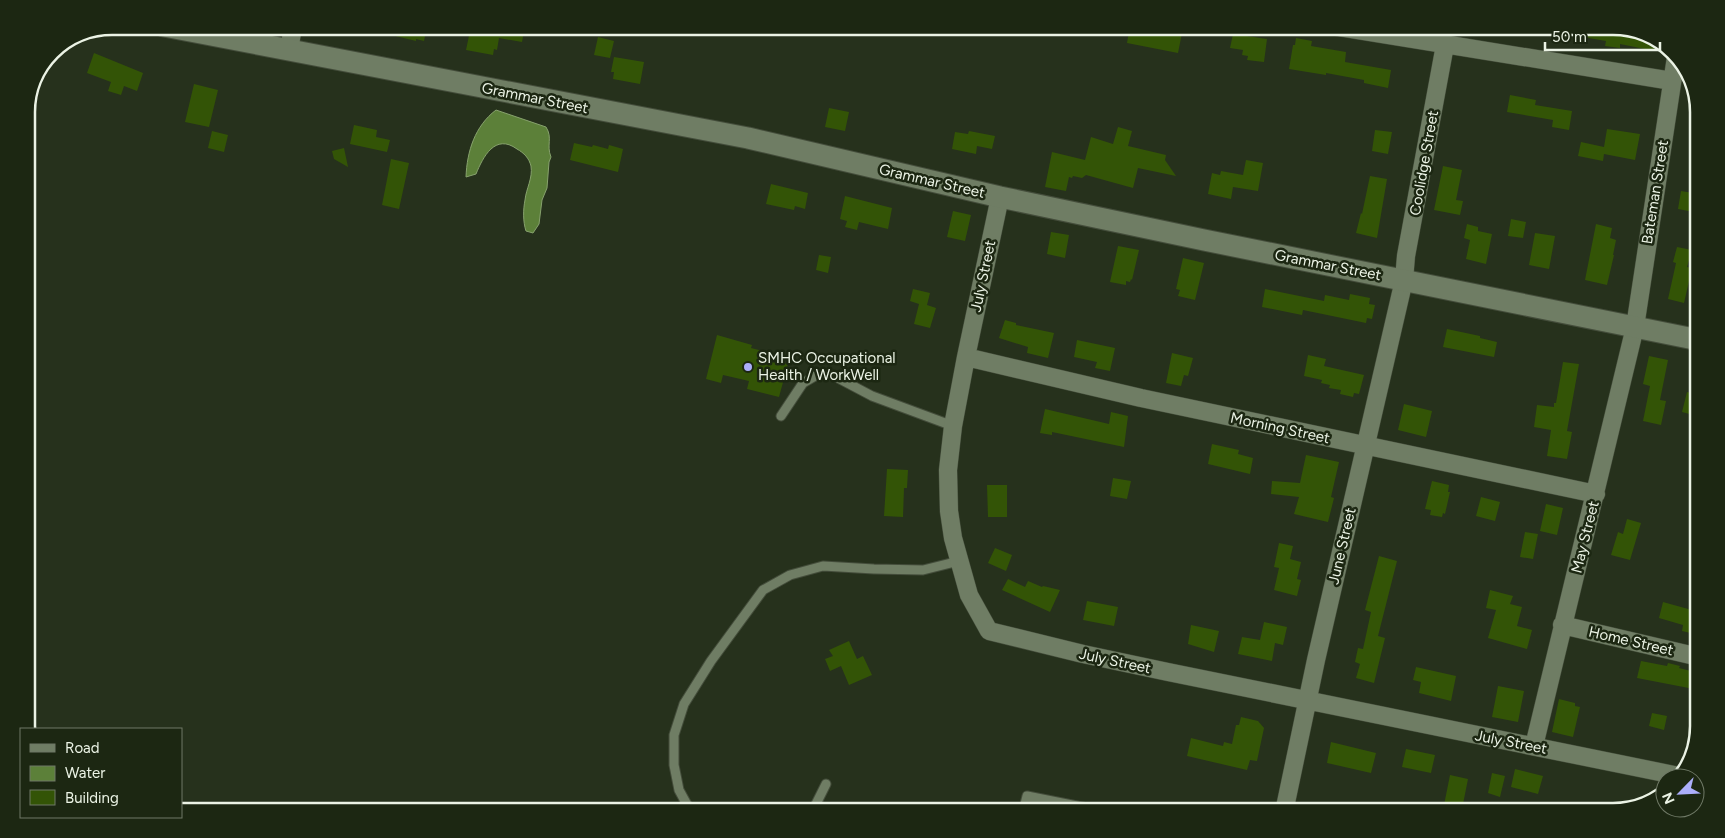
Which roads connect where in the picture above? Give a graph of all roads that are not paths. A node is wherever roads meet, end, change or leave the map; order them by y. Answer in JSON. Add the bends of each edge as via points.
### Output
{"nodes":[{"id":1,"x":209,"y":35,"type":"edge"},
{"id":2,"x":292,"y":35,"type":"edge"},
{"id":3,"x":1386,"y":35,"type":"edge"},
{"id":4,"x":1445,"y":45,"type":"junction"},
{"id":5,"x":289,"y":51,"type":"junction"},
{"id":6,"x":1675,"y":66,"type":"edge"},
{"id":7,"x":1672,"y":81,"type":"junction"},
{"id":8,"x":1000,"y":196,"type":"junction"},
{"id":9,"x":1404,"y":280,"type":"junction"},
{"id":10,"x":1635,"y":327,"type":"junction"},
{"id":11,"x":1690,"y":338,"type":"edge"},
{"id":12,"x":966,"y":357,"type":"junction"},
{"id":13,"x":781,"y":416,"type":"dead end"},
{"id":14,"x":953,"y":426,"type":"junction"},
{"id":15,"x":1365,"y":446,"type":"junction"},
{"id":16,"x":1596,"y":494,"type":"junction"},
{"id":17,"x":959,"y":561,"type":"junction"},
{"id":18,"x":1562,"y":625,"type":"junction"},
{"id":19,"x":1690,"y":655,"type":"edge"},
{"id":20,"x":1307,"y":701,"type":"junction"},
{"id":21,"x":1534,"y":746,"type":"junction"},
{"id":22,"x":1655,"y":771,"type":"edge"},
{"id":23,"x":826,"y":784,"type":"dead end"},
{"id":24,"x":687,"y":803,"type":"edge"},
{"id":25,"x":816,"y":803,"type":"edge"},
{"id":26,"x":1025,"y":803,"type":"edge"},
{"id":27,"x":1062,"y":803,"type":"edge"},
{"id":28,"x":1286,"y":803,"type":"edge"}],
"edges":[{"from":1,"to":5,"type":"street","name":"Grammar Street"},
{"from":2,"to":5,"type":"street"},
{"from":3,"to":4,"type":"street"},
{"from":4,"to":7,"type":"street"},
{"from":4,"to":9,"type":"street","name":"Coolidge Street"},
{"from":5,"to":8,"type":"street","name":"Grammar Street","via":[[748,138]]},
{"from":6,"to":7,"type":"street","name":"Bateman Street"},
{"from":7,"to":10,"type":"street","name":"Bateman Street"},
{"from":8,"to":9,"type":"street","name":"Grammar Street"},
{"from":8,"to":12,"type":"street","name":"July Street"},
{"from":9,"to":10,"type":"street","name":"Grammar Street"},
{"from":9,"to":15,"type":"street","name":"June Street"},
{"from":10,"to":11,"type":"street","name":"Grammar Street"},
{"from":10,"to":16,"type":"street","name":"May Street"},
{"from":12,"to":14,"type":"street","name":"July Street"},
{"from":12,"to":15,"type":"street","name":"Morning Street"},
{"from":13,"to":14,"type":"lane","via":[[804,384],[815,376],[828,375],[872,396]]},
{"from":14,"to":17,"type":"street","name":"July Street","via":[[948,470],[949,511]]},
{"from":15,"to":16,"type":"street","name":"Morning Street"},
{"from":15,"to":20,"type":"street","name":"June Street"},
{"from":16,"to":18,"type":"street","name":"May Street"},
{"from":17,"to":20,"type":"street","name":"July Street","via":[[969,595],[989,631]]},
{"from":17,"to":24,"type":"lane","via":[[923,570],[823,566],[790,574],[763,590],[684,704],[674,736],[674,765],[679,790]]},
{"from":18,"to":19,"type":"street","name":"Home Street"},
{"from":18,"to":21,"type":"street","name":"May Street"},
{"from":20,"to":21,"type":"street","name":"July Street"},
{"from":20,"to":28,"type":"street","name":"June Street"},
{"from":21,"to":22,"type":"street","name":"July Street"},
{"from":23,"to":25,"type":"lane"},
{"from":26,"to":27,"type":"lane","via":[[1027,796]]}]}
